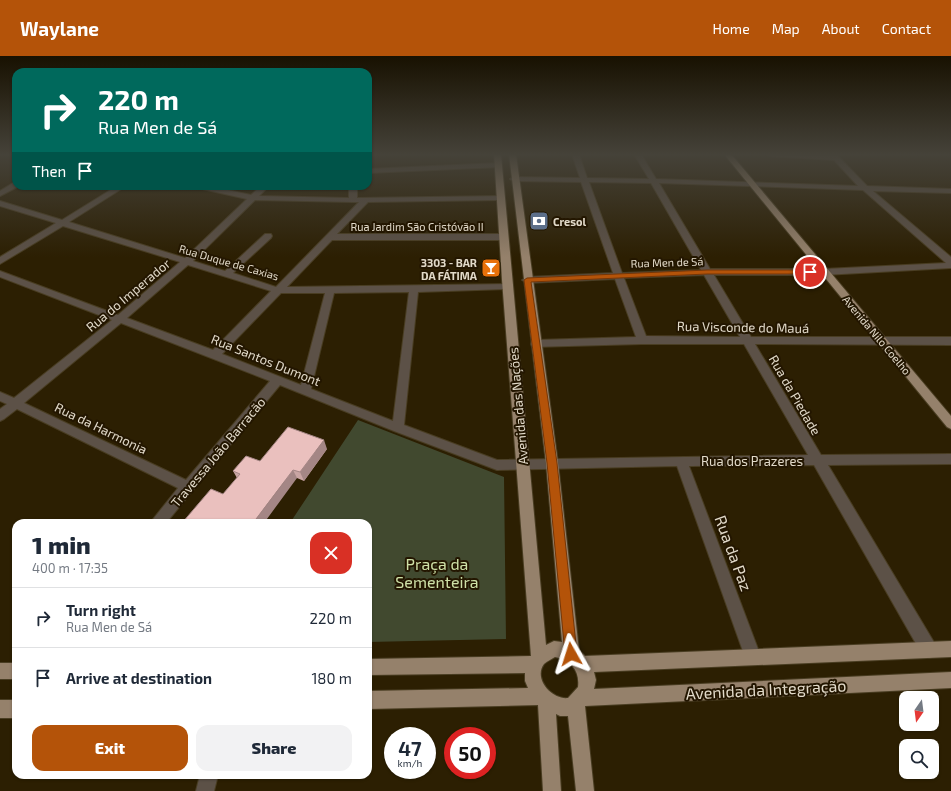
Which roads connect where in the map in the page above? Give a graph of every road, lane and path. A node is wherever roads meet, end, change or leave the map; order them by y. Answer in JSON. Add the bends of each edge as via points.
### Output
{"nodes":[{"id":1,"x":10,"y":188,"type":"edge"},
{"id":2,"x":500,"y":188,"type":"edge"},
{"id":3,"x":515,"y":188,"type":"edge"},
{"id":4,"x":587,"y":188,"type":"edge"},
{"id":5,"x":658,"y":188,"type":"edge"},
{"id":6,"x":756,"y":188,"type":"edge"},
{"id":7,"x":865,"y":188,"type":"edge"},
{"id":8,"x":892,"y":188,"type":"edge"},
{"id":9,"x":116,"y":190,"type":"edge"},
{"id":10,"x":216,"y":190,"type":"edge"},
{"id":11,"x":262,"y":190,"type":"edge"},
{"id":12,"x":353,"y":190,"type":"edge"},
{"id":13,"x":951,"y":191,"type":"edge"},
{"id":14,"x":0,"y":194,"type":"edge"},
{"id":15,"x":253,"y":198,"type":"junction"},
{"id":16,"x":501,"y":198,"type":"junction"},
{"id":17,"x":353,"y":200,"type":"junction"},
{"id":18,"x":366,"y":200,"type":"junction"},
{"id":19,"x":0,"y":203,"type":"edge"},
{"id":20,"x":62,"y":223,"type":"junction"},
{"id":21,"x":268,"y":236,"type":"dead end"},
{"id":22,"x":330,"y":237,"type":"junction"},
{"id":23,"x":504,"y":237,"type":"junction"},
{"id":24,"x":0,"y":261,"type":"edge"},
{"id":25,"x":186,"y":262,"type":"junction"},
{"id":26,"x":951,"y":263,"type":"edge"},
{"id":27,"x":707,"y":272,"type":"junction"},
{"id":28,"x":824,"y":272,"type":"junction"},
{"id":29,"x":0,"y":274,"type":"edge"},
{"id":30,"x":226,"y":275,"type":"junction"},
{"id":31,"x":619,"y":276,"type":"junction"},
{"id":32,"x":527,"y":280,"type":"junction"},
{"id":33,"x":507,"y":286,"type":"junction"},
{"id":34,"x":414,"y":289,"type":"junction"},
{"id":35,"x":278,"y":290,"type":"junction"},
{"id":36,"x":330,"y":290,"type":"junction"},
{"id":37,"x":120,"y":319,"type":"junction"},
{"id":38,"x":642,"y":340,"type":"junction"},
{"id":39,"x":748,"y":341,"type":"junction"},
{"id":40,"x":951,"y":341,"type":"edge"},
{"id":41,"x":882,"y":342,"type":"junction"},
{"id":42,"x":536,"y":344,"type":"junction"},
{"id":43,"x":215,"y":355,"type":"junction"},
{"id":44,"x":278,"y":380,"type":"junction"},
{"id":45,"x":305,"y":391,"type":"junction"},
{"id":46,"x":0,"y":396,"type":"edge"},
{"id":47,"x":15,"y":403,"type":"junction"},
{"id":48,"x":0,"y":416,"type":"edge"},
{"id":49,"x":951,"y":424,"type":"edge"},
{"id":50,"x":398,"y":428,"type":"junction"},
{"id":51,"x":951,"y":459,"type":"edge"},
{"id":52,"x":817,"y":460,"type":"junction"},
{"id":53,"x":681,"y":461,"type":"junction"},
{"id":54,"x":523,"y":463,"type":"junction"},
{"id":55,"x":552,"y":463,"type":"junction"},
{"id":56,"x":188,"y":487,"type":"junction"},
{"id":57,"x":160,"y":519,"type":"edge"},
{"id":58,"x":951,"y":649,"type":"edge"},
{"id":59,"x":928,"y":650,"type":"junction"},
{"id":60,"x":753,"y":657,"type":"junction"},
{"id":61,"x":577,"y":659,"type":"junction"},
{"id":62,"x":537,"y":661,"type":"junction"},
{"id":63,"x":372,"y":667,"type":"edge"},
{"id":64,"x":0,"y":671,"type":"edge"},
{"id":65,"x":12,"y":671,"type":"edge"},
{"id":66,"x":951,"y":680,"type":"edge"},
{"id":67,"x":543,"y":699,"type":"junction"},
{"id":68,"x":372,"y":700,"type":"edge"},
{"id":69,"x":578,"y":702,"type":"junction"},
{"id":70,"x":12,"y":708,"type":"edge"},
{"id":71,"x":0,"y":709,"type":"edge"},
{"id":72,"x":208,"y":779,"type":"edge"},
{"id":73,"x":205,"y":791,"type":"edge"},
{"id":74,"x":552,"y":791,"type":"edge"},
{"id":75,"x":584,"y":791,"type":"edge"}],
"edges":[{"from":1,"to":14,"type":"street"},
{"from":2,"to":16,"type":"main road","name":"Avenida das Nações"},
{"from":3,"to":32,"type":"main road","name":"Avenida das Nações"},
{"from":4,"to":31,"type":"street"},
{"from":5,"to":27,"type":"street","name":"Rua da Piedade"},
{"from":6,"to":28,"type":"main road","name":"Avenida Nilo Coelho"},
{"from":7,"to":26,"type":"street"},
{"from":8,"to":13,"type":"street"},
{"from":9,"to":20,"type":"street"},
{"from":10,"to":15,"type":"street"},
{"from":11,"to":15,"type":"street","name":"Rua do Imperador"},
{"from":12,"to":17,"type":"street"},
{"from":15,"to":17,"type":"street"},
{"from":15,"to":25,"type":"street","name":"Rua do Imperador"},
{"from":16,"to":18,"type":"street"},
{"from":16,"to":23,"type":"main road","name":"Avenida das Nações"},
{"from":17,"to":18,"type":"street"},
{"from":18,"to":22,"type":"street"},
{"from":19,"to":20,"type":"street","name":"Rua Duque de Caxias"},
{"from":20,"to":24,"type":"street"},
{"from":20,"to":25,"type":"street","name":"Rua Duque de Caxias"},
{"from":21,"to":30,"type":"street"},
{"from":22,"to":23,"type":"street","name":"Rua Jardim São Cristóvão II"},
{"from":22,"to":35,"type":"street"},
{"from":23,"to":33,"type":"main road","name":"Avenida das Nações"},
{"from":25,"to":30,"type":"street","name":"Rua Duque de Caxias"},
{"from":25,"to":37,"type":"street","name":"Rua do Imperador"},
{"from":26,"to":28,"type":"street","name":"Rua Men de Sá"},
{"from":27,"to":28,"type":"street","name":"Rua Men de Sá"},
{"from":27,"to":31,"type":"street","name":"Rua Men de Sá"},
{"from":27,"to":39,"type":"street","name":"Rua da Piedade"},
{"from":28,"to":41,"type":"main road","name":"Avenida Nilo Coelho"},
{"from":29,"to":37,"type":"street","name":"Rua Santos Dumont"},
{"from":30,"to":35,"type":"street","name":"Rua Duque de Caxias"},
{"from":31,"to":32,"type":"street","name":"Rua Men de Sá"},
{"from":31,"to":38,"type":"street"},
{"from":32,"to":42,"type":"main road","name":"Avenida das Nações"},
{"from":33,"to":34,"type":"street","name":"Rua Duque de Caxias"},
{"from":33,"to":54,"type":"main road","name":"Avenida das Nações"},
{"from":34,"to":36,"type":"street","name":"Rua Duque de Caxias"},
{"from":34,"to":50,"type":"street"},
{"from":35,"to":36,"type":"street","name":"Rua Duque de Caxias"},
{"from":35,"to":43,"type":"street"},
{"from":36,"to":45,"type":"street"},
{"from":37,"to":43,"type":"street","name":"Rua Santos Dumont"},
{"from":37,"to":47,"type":"street","name":"Rua do Imperador"},
{"from":38,"to":39,"type":"street","name":"Rua Visconde do Mauá"},
{"from":38,"to":42,"type":"street","name":"Rua Visconde do Mauá"},
{"from":39,"to":41,"type":"street","name":"Rua Visconde do Mauá"},
{"from":39,"to":52,"type":"street","name":"Rua da Piedade"},
{"from":40,"to":41,"type":"street","name":"Rua Visconde do Mauá"},
{"from":41,"to":49,"type":"main road","name":"Avenida Nilo Coelho"},
{"from":42,"to":55,"type":"main road","name":"Avenida das Nações"},
{"from":43,"to":44,"type":"street","name":"Rua Santos Dumont"},
{"from":44,"to":45,"type":"street","name":"Rua Santos Dumont"},
{"from":44,"to":56,"type":"street","name":"Travessa João Barracão"},
{"from":45,"to":50,"type":"street","name":"Rua Santos Dumont"},
{"from":46,"to":47,"type":"street","name":"Rua da Harmonia"},
{"from":47,"to":48,"type":"street","name":"Rua do Imperador"},
{"from":47,"to":56,"type":"street","name":"Rua da Harmonia"},
{"from":50,"to":54,"type":"street","name":"Rua Santos Dumont","via":[[497,465]]},
{"from":51,"to":52,"type":"street","name":"Rua dos Prazeres"},
{"from":52,"to":53,"type":"street","name":"Rua dos Prazeres"},
{"from":52,"to":59,"type":"street","name":"Rua da Piedade"},
{"from":53,"to":55,"type":"street","name":"Rua dos Prazeres"},
{"from":53,"to":60,"type":"street","name":"Rua da Paz"},
{"from":54,"to":55,"type":"street","name":"Rua Santos Dumont"},
{"from":54,"to":62,"type":"main road","name":"Avenida das Nações"},
{"from":55,"to":61,"type":"main road","name":"Avenida das Nações"},
{"from":56,"to":57,"type":"street","name":"Travessa João Barracão"},
{"from":58,"to":59,"type":"main road"},
{"from":59,"to":60,"type":"main road"},
{"from":60,"to":61,"type":"main road"},
{"from":61,"to":62,"type":"main road","via":[[563,650],[554,650],[546,652]]},
{"from":61,"to":69,"type":"main road","via":[[587,680],[586,690]]},
{"from":62,"to":63,"type":"main road"},
{"from":62,"to":67,"type":"main road","via":[[533,680]]},
{"from":64,"to":65,"type":"main road"},
{"from":66,"to":69,"type":"main road","name":"Avenida da Integração"},
{"from":67,"to":68,"type":"main road"},
{"from":67,"to":69,"type":"main road","via":[[561,708]]},
{"from":67,"to":74,"type":"main road"},
{"from":69,"to":75,"type":"main road"},
{"from":70,"to":71,"type":"main road"},
{"from":72,"to":73,"type":"street"}]}
